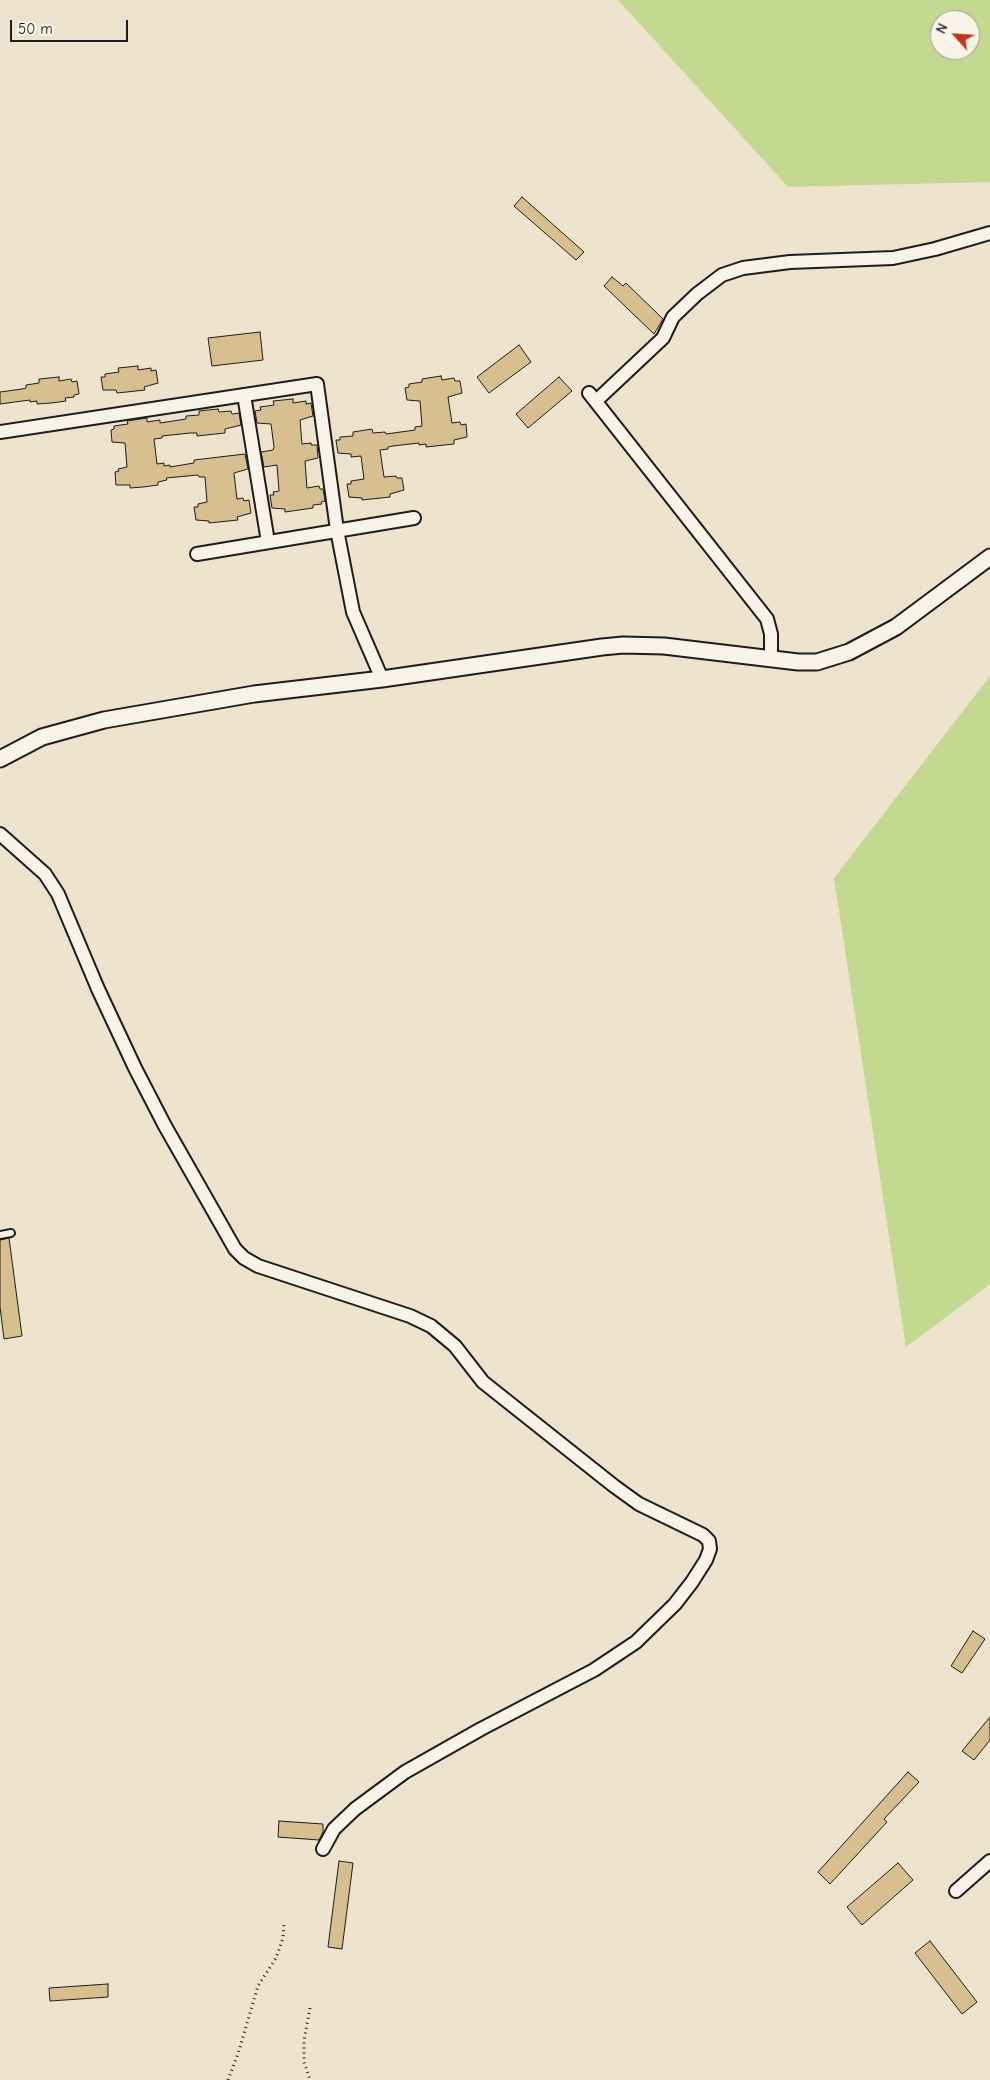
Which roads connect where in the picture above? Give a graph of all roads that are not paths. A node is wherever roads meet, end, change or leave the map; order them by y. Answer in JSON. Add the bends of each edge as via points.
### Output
{"nodes":[{"id":1,"x":990,"y":233,"type":"edge"},
{"id":2,"x":244,"y":395,"type":"junction"},
{"id":3,"x":0,"y":432,"type":"edge"},
{"id":4,"x":414,"y":518,"type":"dead end"},
{"id":5,"x":337,"y":530,"type":"junction"},
{"id":6,"x":268,"y":542,"type":"junction"},
{"id":7,"x":197,"y":554,"type":"dead end"},
{"id":8,"x":990,"y":557,"type":"edge"},
{"id":9,"x":771,"y":658,"type":"junction"},
{"id":10,"x":382,"y":679,"type":"junction"},
{"id":11,"x":0,"y":759,"type":"edge"},
{"id":12,"x":0,"y":834,"type":"edge"},
{"id":13,"x":11,"y":1233,"type":"dead end"},
{"id":14,"x":0,"y":1235,"type":"edge"},
{"id":15,"x":322,"y":1849,"type":"dead end"},
{"id":16,"x":990,"y":1861,"type":"edge"},
{"id":17,"x":956,"y":1891,"type":"dead end"}],
"edges":[{"from":1,"to":9,"type":"street","via":[[893,258],[790,262],[743,268],[722,275],[673,317],[663,338],[592,397],[767,619]]},
{"from":2,"to":3,"type":"street"},
{"from":2,"to":5,"type":"street","via":[[318,384]]},
{"from":2,"to":6,"type":"street"},
{"from":4,"to":5,"type":"street"},
{"from":5,"to":6,"type":"street"},
{"from":5,"to":10,"type":"street","via":[[353,612]]},
{"from":6,"to":7,"type":"street"},
{"from":8,"to":9,"type":"street","via":[[896,627],[849,652],[817,662]]},
{"from":9,"to":10,"type":"street","via":[[664,646],[623,645]]},
{"from":10,"to":11,"type":"street","via":[[254,694],[104,720],[42,737]]},
{"from":12,"to":15,"type":"street","via":[[44,874],[58,894],[135,1068],[244,1258],[258,1266],[410,1316],[431,1326],[455,1346],[483,1382],[614,1486],[639,1504],[703,1535],[709,1541],[706,1560],[692,1582],[675,1604],[636,1642],[594,1670],[405,1772],[355,1809],[334,1829]]},
{"from":13,"to":14,"type":"lane"},
{"from":16,"to":17,"type":"street"}]}
